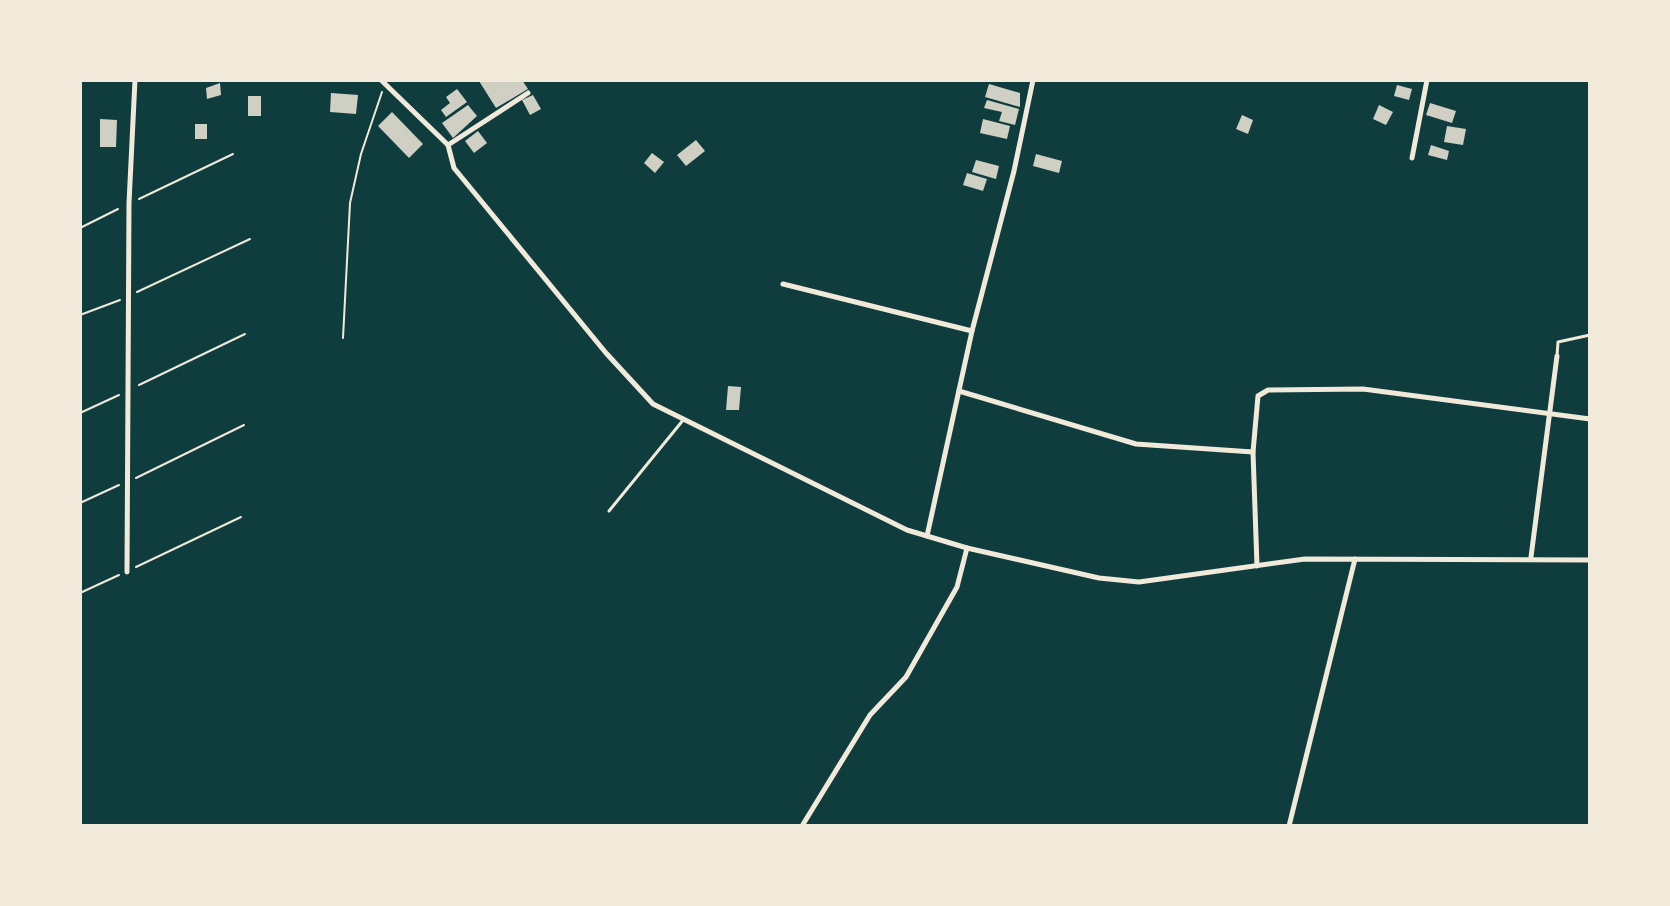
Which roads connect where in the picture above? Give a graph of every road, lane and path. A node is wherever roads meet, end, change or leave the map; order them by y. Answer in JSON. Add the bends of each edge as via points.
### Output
{"nodes":[{"id":1,"x":135,"y":80,"type":"edge"},
{"id":2,"x":1033,"y":80,"type":"edge"},
{"id":3,"x":1427,"y":80,"type":"edge"},
{"id":4,"x":383,"y":82,"type":"edge"},
{"id":5,"x":528,"y":93,"type":"dead end"},
{"id":6,"x":448,"y":145,"type":"junction"},
{"id":7,"x":233,"y":154,"type":"dead end"},
{"id":8,"x":1412,"y":158,"type":"dead end"},
{"id":9,"x":129,"y":203,"type":"junction"},
{"id":10,"x":80,"y":228,"type":"edge"},
{"id":11,"x":250,"y":239,"type":"dead end"},
{"id":12,"x":783,"y":284,"type":"dead end"},
{"id":13,"x":131,"y":295,"type":"junction"},
{"id":14,"x":80,"y":315,"type":"edge"},
{"id":15,"x":972,"y":331,"type":"junction"},
{"id":16,"x":245,"y":334,"type":"dead end"},
{"id":17,"x":1590,"y":335,"type":"edge"},
{"id":18,"x":343,"y":338,"type":"dead end"},
{"id":19,"x":1557,"y":356,"type":"joint"},
{"id":20,"x":129,"y":390,"type":"junction"},
{"id":21,"x":959,"y":391,"type":"junction"},
{"id":22,"x":80,"y":413,"type":"edge"},
{"id":23,"x":1551,"y":413,"type":"junction"},
{"id":24,"x":684,"y":419,"type":"junction"},
{"id":25,"x":1590,"y":419,"type":"edge"},
{"id":26,"x":244,"y":425,"type":"dead end"},
{"id":27,"x":1253,"y":452,"type":"junction"},
{"id":28,"x":127,"y":482,"type":"junction"},
{"id":29,"x":80,"y":503,"type":"edge"},
{"id":30,"x":609,"y":511,"type":"dead end"},
{"id":31,"x":241,"y":517,"type":"dead end"},
{"id":32,"x":927,"y":536,"type":"junction"},
{"id":33,"x":967,"y":548,"type":"junction"},
{"id":34,"x":1531,"y":557,"type":"junction"},
{"id":35,"x":1355,"y":559,"type":"junction"},
{"id":36,"x":1590,"y":560,"type":"edge"},
{"id":37,"x":1257,"y":566,"type":"junction"},
{"id":38,"x":127,"y":572,"type":"junction"},
{"id":39,"x":80,"y":593,"type":"edge"},
{"id":40,"x":802,"y":826,"type":"edge"},
{"id":41,"x":1289,"y":826,"type":"edge"}],
"edges":[{"from":1,"to":9,"type":"street"},
{"from":2,"to":15,"type":"street"},
{"from":3,"to":8,"type":"street"},
{"from":4,"to":6,"type":"street"},
{"from":4,"to":18,"type":"path","via":[[350,203]]},
{"from":5,"to":6,"type":"street"},
{"from":6,"to":24,"type":"street","via":[[454,168],[606,353],[653,404]]},
{"from":7,"to":9,"type":"path"},
{"from":9,"to":10,"type":"path"},
{"from":9,"to":13,"type":"street"},
{"from":11,"to":13,"type":"path"},
{"from":12,"to":15,"type":"street"},
{"from":13,"to":14,"type":"path"},
{"from":13,"to":20,"type":"street"},
{"from":15,"to":21,"type":"street"},
{"from":16,"to":20,"type":"path"},
{"from":17,"to":19,"type":"lane","via":[[1558,342]]},
{"from":19,"to":23,"type":"street"},
{"from":20,"to":22,"type":"path"},
{"from":20,"to":28,"type":"street"},
{"from":21,"to":27,"type":"street","via":[[1136,444]]},
{"from":21,"to":32,"type":"street"},
{"from":23,"to":25,"type":"street"},
{"from":23,"to":27,"type":"street","via":[[1363,389],[1268,390],[1255,405]]},
{"from":23,"to":34,"type":"street"},
{"from":24,"to":30,"type":"lane"},
{"from":24,"to":32,"type":"street"},
{"from":26,"to":28,"type":"path"},
{"from":27,"to":37,"type":"street"},
{"from":28,"to":29,"type":"path"},
{"from":28,"to":38,"type":"street"},
{"from":31,"to":38,"type":"path"},
{"from":32,"to":33,"type":"street"},
{"from":33,"to":37,"type":"street","via":[[1119,581],[1161,581]]},
{"from":33,"to":40,"type":"street","via":[[957,587],[906,677],[870,715]]},
{"from":34,"to":35,"type":"street"},
{"from":34,"to":36,"type":"street"},
{"from":35,"to":37,"type":"street","via":[[1282,560]]},
{"from":35,"to":41,"type":"street"},
{"from":38,"to":39,"type":"path"}]}
